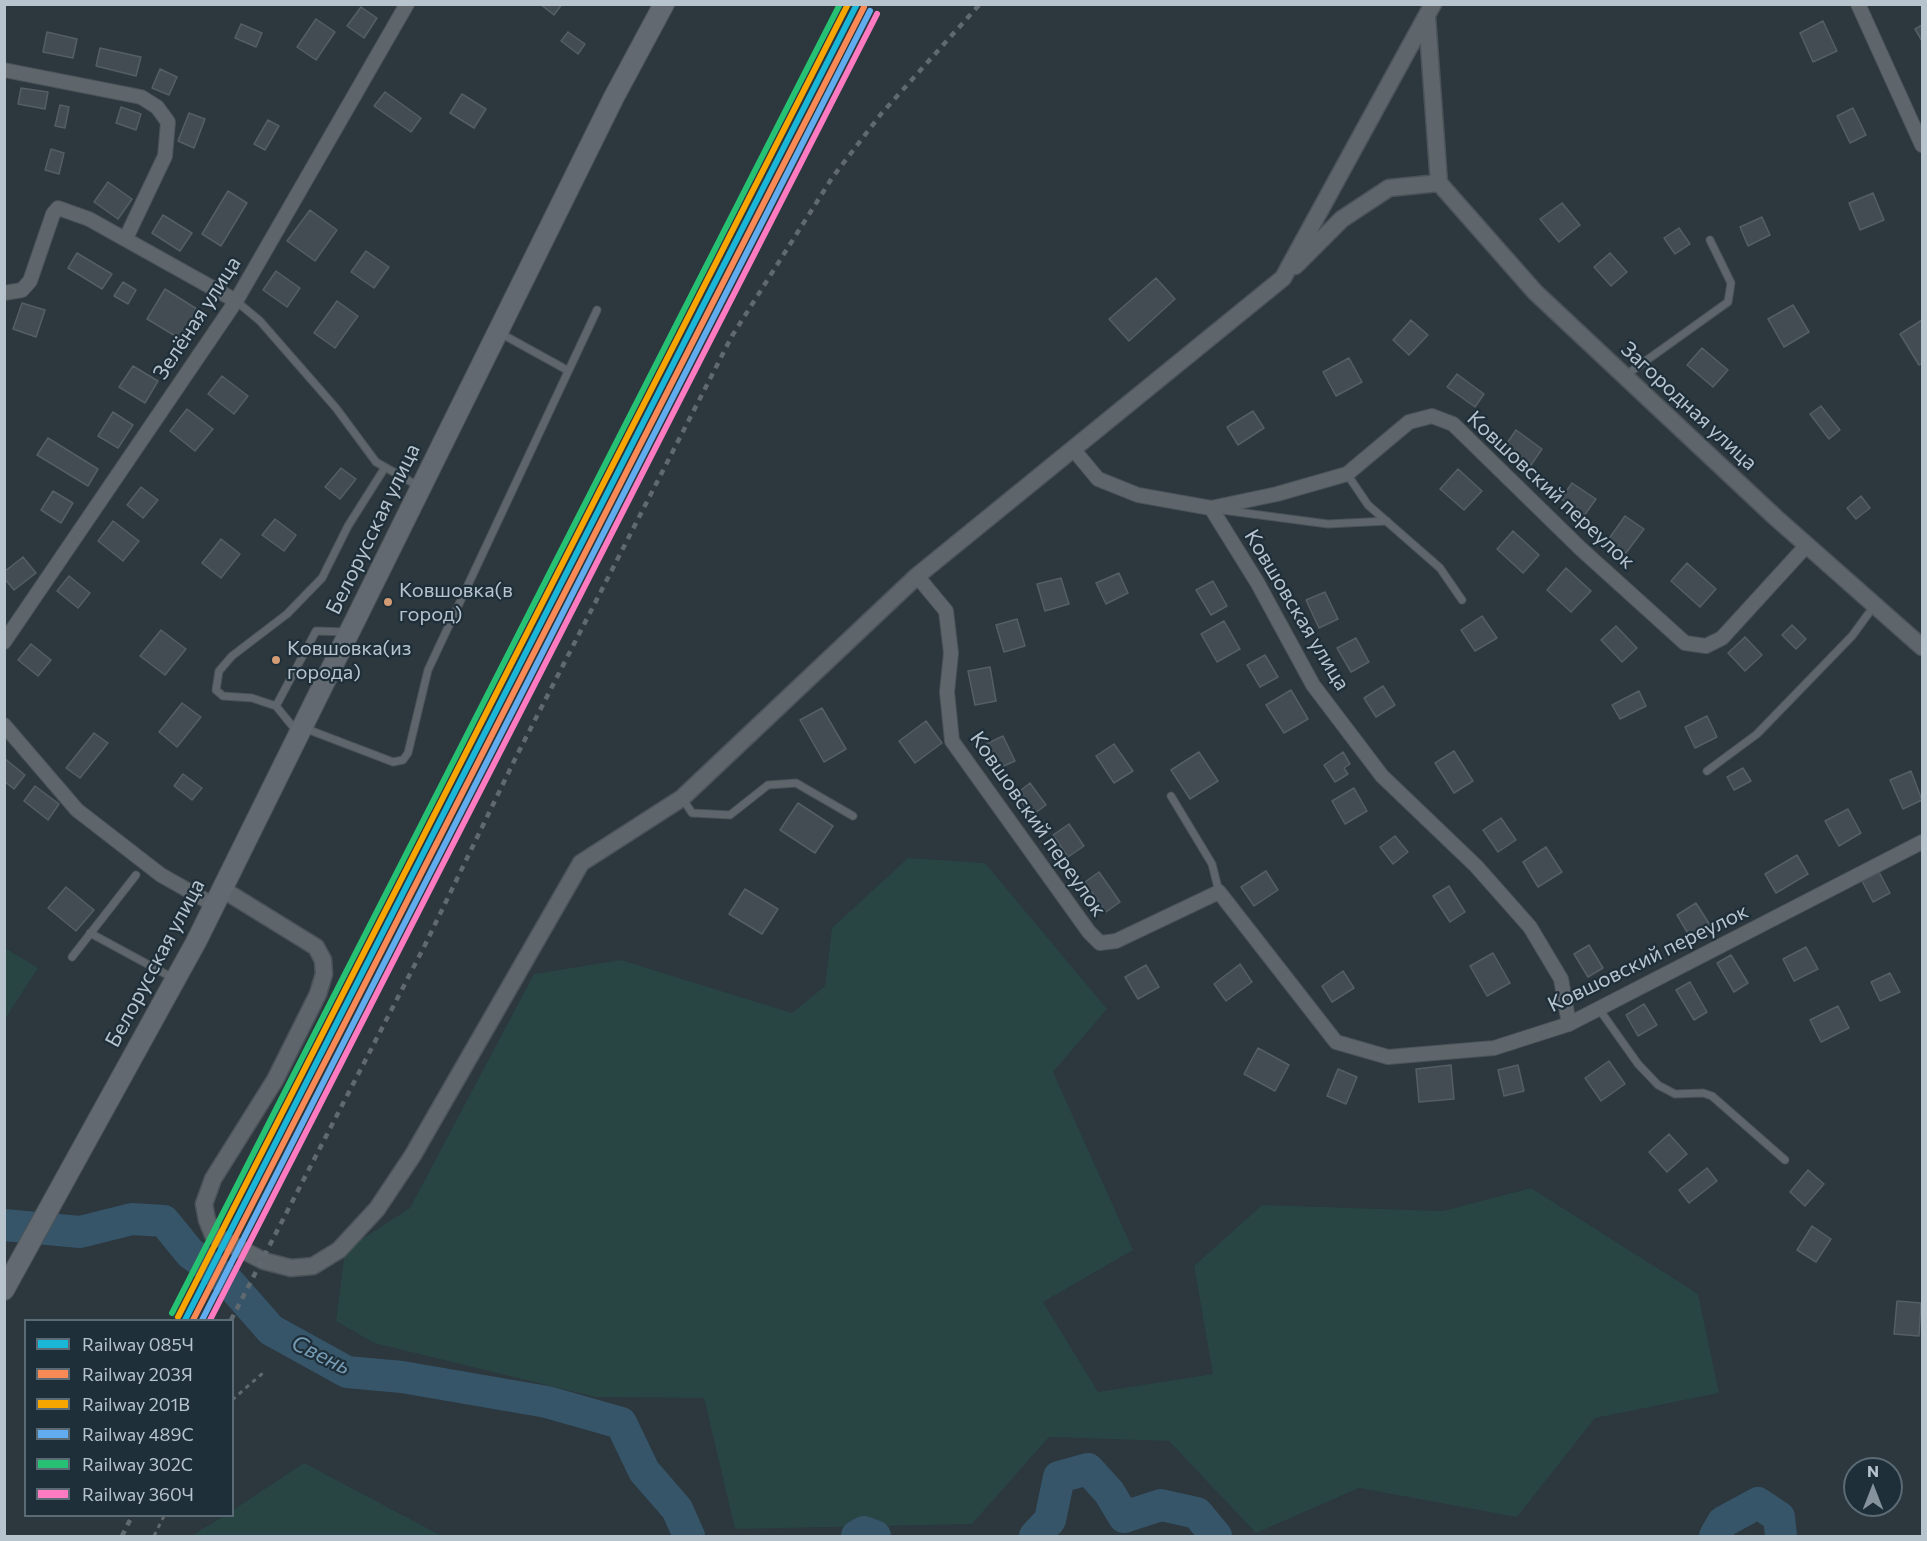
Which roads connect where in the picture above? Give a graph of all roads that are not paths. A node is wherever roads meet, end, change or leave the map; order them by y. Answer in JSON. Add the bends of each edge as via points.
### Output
{"nodes":[{"id":1,"x":407,"y":4,"type":"edge"},
{"id":2,"x":664,"y":4,"type":"edge"},
{"id":3,"x":1858,"y":4,"type":"edge"},
{"id":4,"x":1430,"y":11,"type":"edge"},
{"id":5,"x":4,"y":70,"type":"edge"},
{"id":6,"x":1923,"y":145,"type":"edge"},
{"id":7,"x":1439,"y":183,"type":"junction"},
{"id":8,"x":126,"y":238,"type":"junction"},
{"id":9,"x":1710,"y":240,"type":"dead end"},
{"id":10,"x":1283,"y":278,"type":"junction"},
{"id":11,"x":4,"y":293,"type":"edge"},
{"id":12,"x":236,"y":301,"type":"junction"},
{"id":13,"x":597,"y":310,"type":"dead end"},
{"id":14,"x":498,"y":332,"type":"junction"},
{"id":15,"x":567,"y":370,"type":"junction"},
{"id":16,"x":1624,"y":377,"type":"junction"},
{"id":17,"x":1073,"y":449,"type":"junction"},
{"id":18,"x":384,"y":469,"type":"junction"},
{"id":19,"x":1347,"y":474,"type":"junction"},
{"id":20,"x":420,"y":487,"type":"junction"},
{"id":21,"x":1211,"y":508,"type":"junction"},
{"id":22,"x":1387,"y":521,"type":"junction"},
{"id":23,"x":1807,"y":545,"type":"junction"},
{"id":24,"x":917,"y":576,"type":"junction"},
{"id":25,"x":1462,"y":600,"type":"dead end"},
{"id":26,"x":1874,"y":606,"type":"junction"},
{"id":27,"x":349,"y":632,"type":"junction"},
{"id":28,"x":6,"y":633,"type":"edge"},
{"id":29,"x":1923,"y":647,"type":"edge"},
{"id":30,"x":276,"y":706,"type":"junction"},
{"id":31,"x":4,"y":725,"type":"edge"},
{"id":32,"x":300,"y":731,"type":"junction"},
{"id":33,"x":1707,"y":771,"type":"dead end"},
{"id":34,"x":1171,"y":796,"type":"dead end"},
{"id":35,"x":682,"y":798,"type":"junction"},
{"id":36,"x":853,"y":816,"type":"dead end"},
{"id":37,"x":1922,"y":846,"type":"edge"},
{"id":38,"x":136,"y":875,"type":"dead end"},
{"id":39,"x":1219,"y":892,"type":"junction"},
{"id":40,"x":218,"y":897,"type":"junction"},
{"id":41,"x":90,"y":933,"type":"junction"},
{"id":42,"x":72,"y":957,"type":"dead end"},
{"id":43,"x":175,"y":979,"type":"junction"},
{"id":44,"x":1599,"y":1009,"type":"junction"},
{"id":45,"x":1569,"y":1024,"type":"junction"},
{"id":46,"x":1785,"y":1160,"type":"dead end"},
{"id":47,"x":4,"y":1290,"type":"edge"}],
"edges":[{"from":1,"to":12,"type":"street","name":"Зелёная улица"},
{"from":2,"to":14,"type":"main road","name":"Белорусская улица"},
{"from":3,"to":6,"type":"street"},
{"from":4,"to":7,"type":"street"},
{"from":4,"to":10,"type":"street"},
{"from":5,"to":8,"type":"street","via":[[141,98],[157,107],[168,122],[165,156]]},
{"from":7,"to":10,"type":"street","via":[[1389,188],[1342,219]]},
{"from":7,"to":16,"type":"street","name":"Загородная улица","via":[[1535,292]]},
{"from":8,"to":11,"type":"street","via":[[58,208],[30,281],[22,290]]},
{"from":8,"to":12,"type":"street"},
{"from":9,"to":16,"type":"lane","via":[[1731,283],[1728,302]]},
{"from":10,"to":17,"type":"street"},
{"from":12,"to":18,"type":"lane","via":[[260,321]]},
{"from":12,"to":28,"type":"street","name":"Зелёная улица"},
{"from":13,"to":15,"type":"lane"},
{"from":14,"to":15,"type":"lane"},
{"from":14,"to":20,"type":"main road","name":"Белорусская улица"},
{"from":15,"to":32,"type":"lane","via":[[428,670],[403,760],[393,762]]},
{"from":16,"to":23,"type":"street","name":"Загородная улица"},
{"from":17,"to":21,"type":"street","via":[[1098,479],[1138,495]]},
{"from":17,"to":24,"type":"street"},
{"from":18,"to":20,"type":"lane"},
{"from":18,"to":30,"type":"lane","via":[[348,526],[322,578],[287,614],[232,656],[219,671],[216,690],[223,696],[252,698]]},
{"from":19,"to":21,"type":"street","name":"Ковшовский переулок"},
{"from":19,"to":22,"type":"lane","via":[[1368,505]]},
{"from":19,"to":23,"type":"street","name":"Ковшовский переулок","via":[[1409,422],[1432,416],[1453,424],[1581,549],[1685,643],[1706,646],[1722,638]]},
{"from":20,"to":27,"type":"main road","name":"Белорусская улица"},
{"from":21,"to":22,"type":"lane","via":[[1328,524]]},
{"from":21,"to":45,"type":"street","name":"Ковшовская улица","via":[[1313,685],[1382,776],[1476,866],[1530,927],[1561,980]]},
{"from":22,"to":25,"type":"lane","via":[[1440,568]]},
{"from":23,"to":26,"type":"street","name":"Загородная улица"},
{"from":24,"to":35,"type":"street"},
{"from":24,"to":39,"type":"street","name":"Ковшовский переулок","via":[[946,611],[951,653],[947,692],[952,741],[1089,932],[1100,943],[1116,941]]},
{"from":26,"to":29,"type":"street","name":"Загородная улица"},
{"from":26,"to":33,"type":"lane","via":[[1852,636],[1757,734]]},
{"from":27,"to":30,"type":"lane","via":[[316,631]]},
{"from":27,"to":32,"type":"main road","name":"Белорусская улица"},
{"from":30,"to":32,"type":"lane"},
{"from":31,"to":40,"type":"street","via":[[77,810],[160,875]]},
{"from":32,"to":40,"type":"main road","name":"Белорусская улица"},
{"from":34,"to":39,"type":"lane","via":[[1212,864]]},
{"from":35,"to":36,"type":"lane","via":[[692,813],[730,815],[768,785],[796,783]]},
{"from":35,"to":40,"type":"street","via":[[581,863],[407,1164],[377,1209],[339,1250],[313,1266],[291,1268],[264,1261],[213,1235],[207,1220],[204,1204],[213,1179],[275,1080],[324,974],[316,946]]},
{"from":37,"to":44,"type":"street","name":"Ковшовский переулок"},
{"from":38,"to":41,"type":"lane"},
{"from":39,"to":45,"type":"street","name":"Ковшовский переулок","via":[[1336,1042],[1388,1057],[1494,1048]]},
{"from":40,"to":43,"type":"main road","name":"Белорусская улица"},
{"from":41,"to":42,"type":"lane"},
{"from":41,"to":43,"type":"lane"},
{"from":43,"to":47,"type":"main road","name":"Белорусская улица"},
{"from":44,"to":45,"type":"street","name":"Ковшовский переулок"},
{"from":44,"to":46,"type":"lane","via":[[1658,1085],[1675,1094],[1712,1095]]}]}
